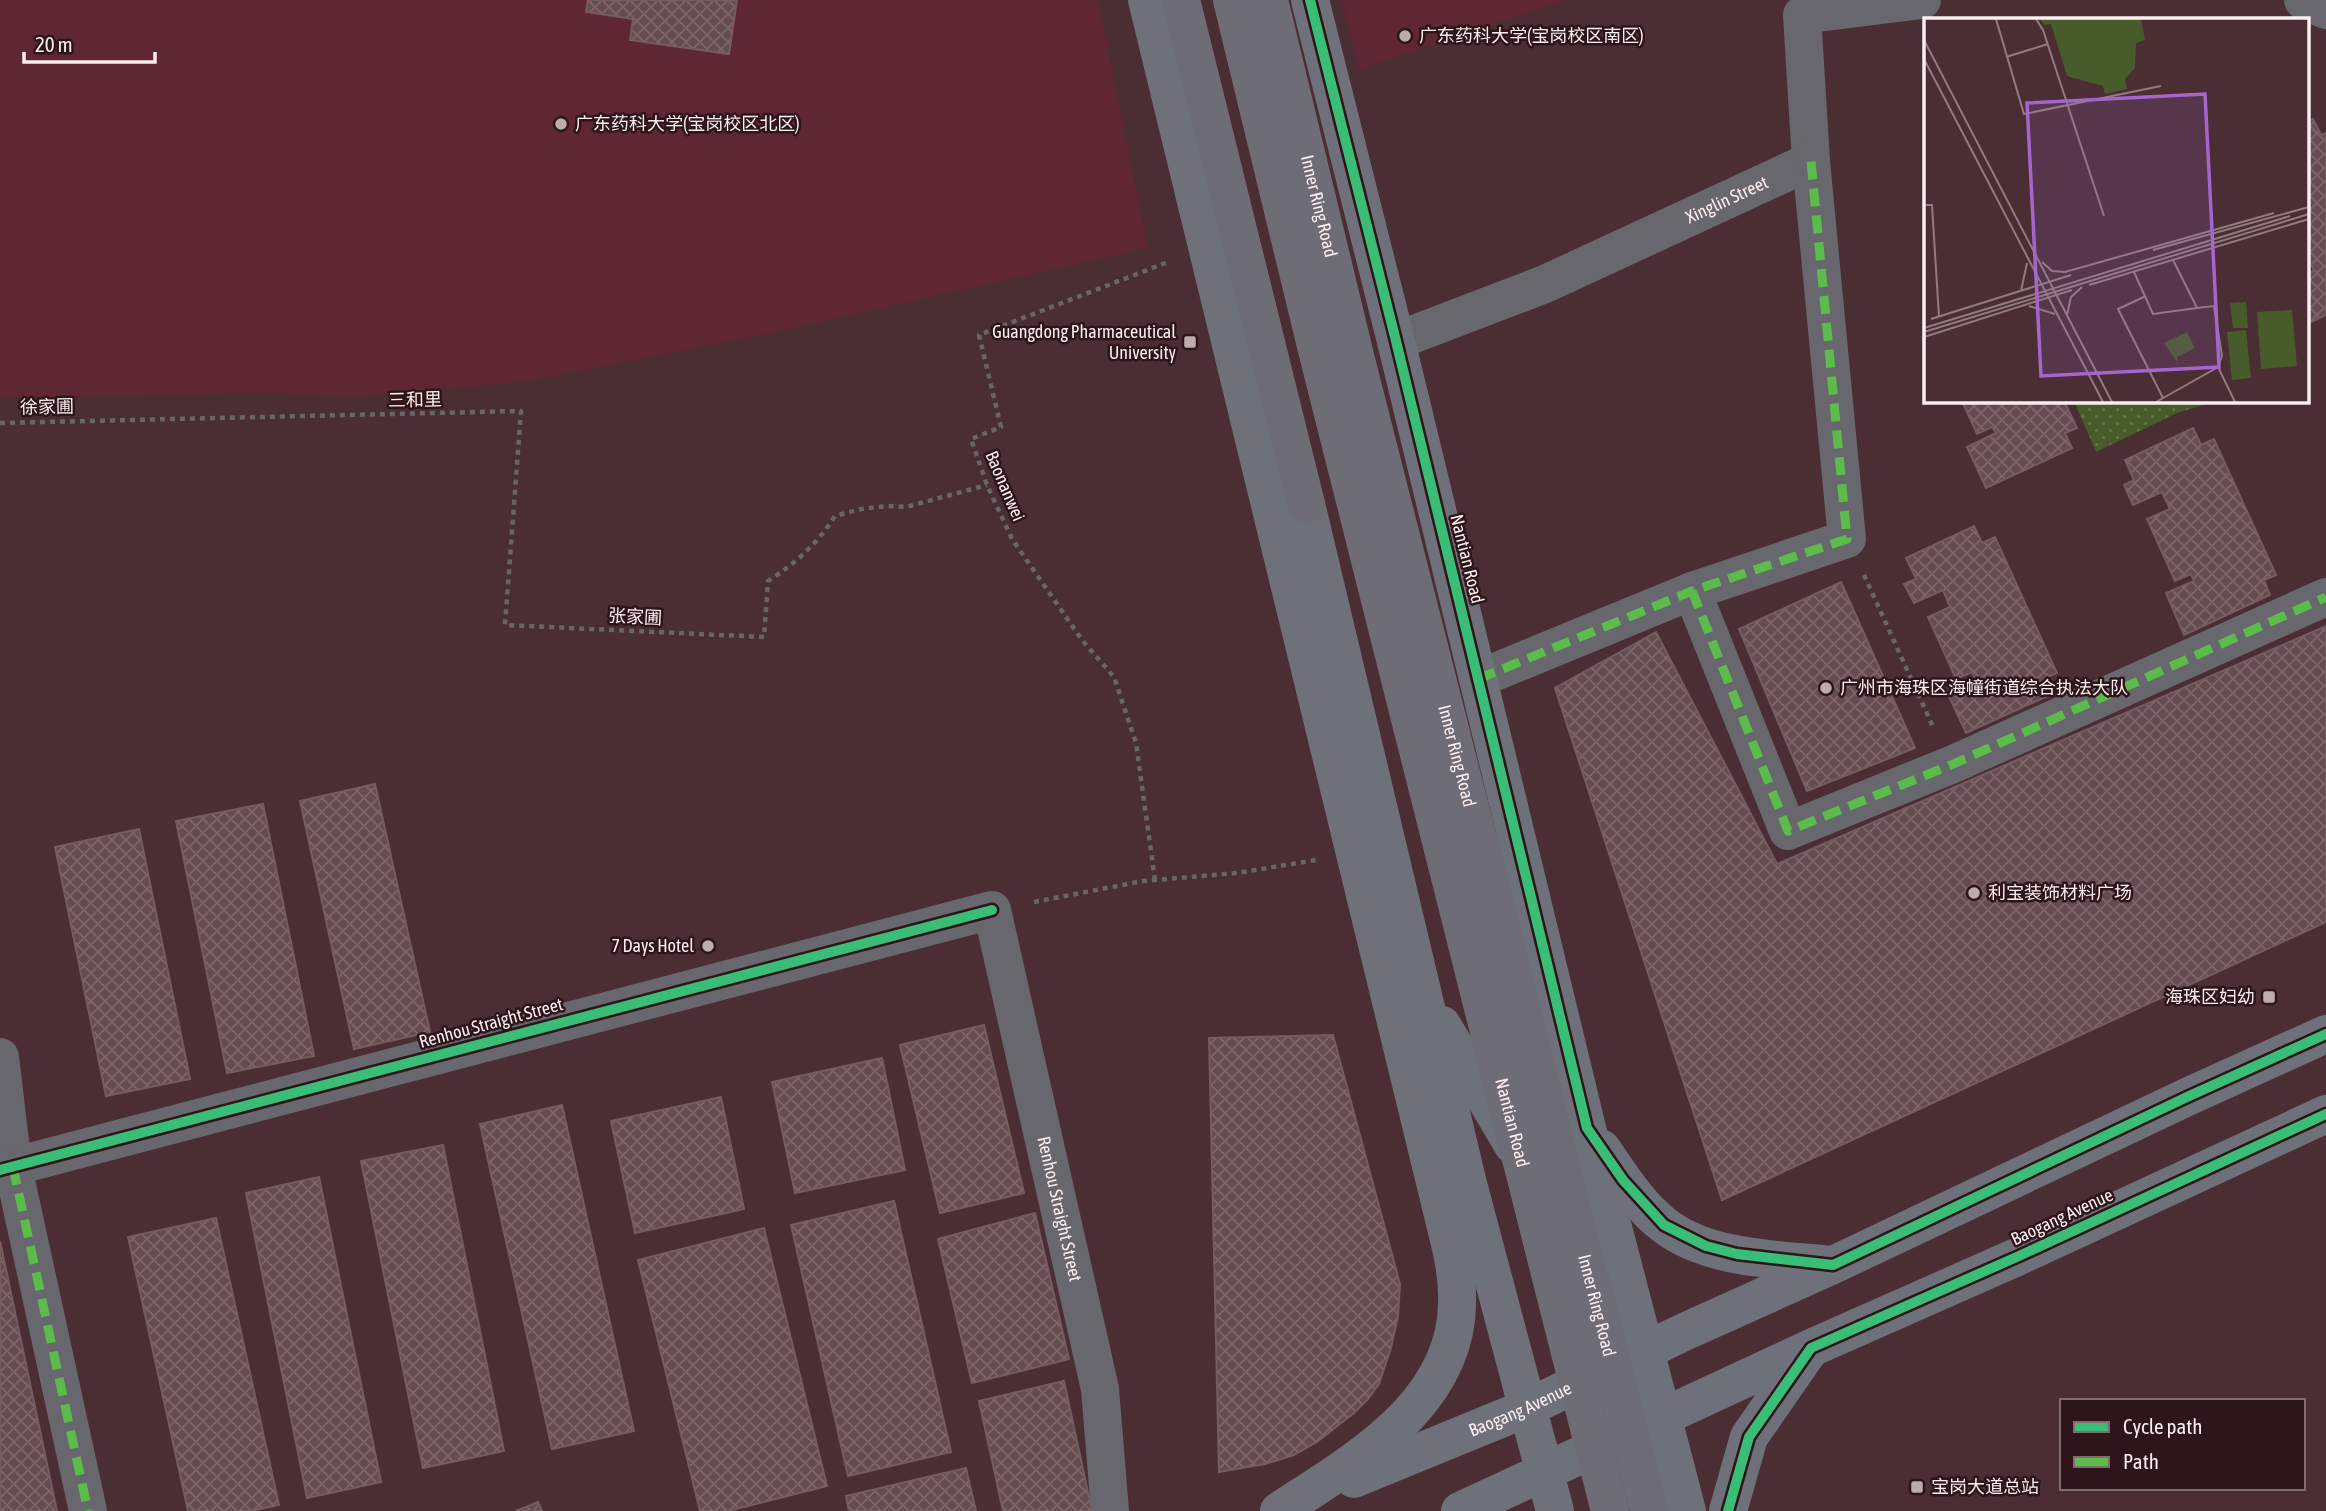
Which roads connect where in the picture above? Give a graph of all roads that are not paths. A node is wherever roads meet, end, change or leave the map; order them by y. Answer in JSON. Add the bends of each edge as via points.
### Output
{"nodes":[{"id":1,"x":1147,"y":0,"type":"edge"},
{"id":2,"x":1181,"y":0,"type":"edge"},
{"id":3,"x":1234,"y":0,"type":"edge"},
{"id":4,"x":1269,"y":0,"type":"edge"},
{"id":5,"x":1310,"y":0,"type":"edge"},
{"id":6,"x":1922,"y":0,"type":"edge"},
{"id":7,"x":2302,"y":0,"type":"edge"},
{"id":8,"x":2326,"y":10,"type":"edge"},
{"id":9,"x":1811,"y":161,"type":"junction"},
{"id":10,"x":1396,"y":341,"type":"junction"},
{"id":11,"x":1306,"y":504,"type":"joint"},
{"id":12,"x":1692,"y":591,"type":"junction"},
{"id":13,"x":2326,"y":597,"type":"edge"},
{"id":14,"x":1478,"y":679,"type":"junction"},
{"id":15,"x":1424,"y":993,"type":"junction"},
{"id":16,"x":2326,"y":1034,"type":"edge"},
{"id":17,"x":0,"y":1057,"type":"edge"},
{"id":18,"x":2326,"y":1114,"type":"edge"},
{"id":19,"x":1587,"y":1128,"type":"junction"},
{"id":20,"x":1525,"y":1165,"type":"junction"},
{"id":21,"x":7,"y":1169,"type":"edge"},
{"id":22,"x":1437,"y":1192,"type":"junction"},
{"id":23,"x":1833,"y":1265,"type":"junction"},
{"id":24,"x":1811,"y":1348,"type":"junction"},
{"id":25,"x":1645,"y":1351,"type":"junction"},
{"id":26,"x":1580,"y":1383,"type":"junction"},
{"id":27,"x":1527,"y":1408,"type":"junction"},
{"id":28,"x":1663,"y":1418,"type":"junction"},
{"id":29,"x":1597,"y":1449,"type":"junction"},
{"id":30,"x":1545,"y":1473,"type":"junction"},
{"id":31,"x":88,"y":1511,"type":"edge"},
{"id":32,"x":1110,"y":1511,"type":"edge"},
{"id":33,"x":1280,"y":1511,"type":"edge"},
{"id":34,"x":1460,"y":1511,"type":"edge"},
{"id":35,"x":1555,"y":1511,"type":"edge"},
{"id":36,"x":1611,"y":1511,"type":"edge"},
{"id":37,"x":1649,"y":1511,"type":"edge"},
{"id":38,"x":1687,"y":1511,"type":"edge"},
{"id":39,"x":1728,"y":1511,"type":"edge"}],
"edges":[{"from":1,"to":22,"type":"main road"},
{"from":2,"to":11,"type":"highway"},
{"from":3,"to":20,"type":"main road","name":"Nantian Road"},
{"from":3,"to":36,"type":"highway","name":"Inner Ring Road","bridge":true,"via":[[1318,354]]},
{"from":4,"to":37,"type":"highway","name":"Inner Ring Road","bridge":true},
{"from":5,"to":10,"type":"main road","name":"Nantian Road"},
{"from":6,"to":9,"type":"street","via":[[1802,15]]},
{"from":7,"to":8,"type":"street"},
{"from":9,"to":10,"type":"street","name":"Xinglin Street","via":[[1545,284]]},
{"from":9,"to":12,"type":"street","via":[[1847,539]]},
{"from":10,"to":14,"type":"main road","name":"Nantian Road"},
{"from":11,"to":15,"type":"main road"},
{"from":12,"to":13,"type":"street","via":[[1788,831],[1951,765]]},
{"from":12,"to":14,"type":"street"},
{"from":14,"to":19,"type":"main road","name":"Nantian Road"},
{"from":15,"to":20,"type":"main road"},
{"from":15,"to":22,"type":"main road"},
{"from":15,"to":27,"type":"main road"},
{"from":16,"to":23,"type":"main road","name":"Baogang Avenue"},
{"from":17,"to":21,"type":"street"},
{"from":18,"to":24,"type":"main road","name":"Baogang Avenue"},
{"from":19,"to":23,"type":"main road","via":[[1623,1180],[1664,1225],[1706,1246],[1737,1254]]},
{"from":19,"to":25,"type":"main road","name":"Nantian Road"},
{"from":20,"to":26,"type":"main road","name":"Nantian Road"},
{"from":21,"to":31,"type":"street"},
{"from":21,"to":32,"type":"street","name":"Renhou Straight Street","via":[[992,911],[1100,1389]]},
{"from":22,"to":33,"type":"main road","via":[[1458,1299],[1453,1339],[1438,1375],[1390,1435]]},
{"from":23,"to":25,"type":"main road","name":"Baogang Avenue"},
{"from":24,"to":28,"type":"main road","name":"Baogang Avenue"},
{"from":24,"to":39,"type":"main road","via":[[1749,1437]]},
{"from":25,"to":26,"type":"main road","name":"Baogang Avenue"},
{"from":25,"to":28,"type":"main road","name":"Nantian Road"},
{"from":26,"to":27,"type":"main road","name":"Baogang Avenue"},
{"from":26,"to":29,"type":"main road","name":"Nantian Road"},
{"from":27,"to":30,"type":"main road"},
{"from":27,"to":33,"type":"main road","name":"Baogang Avenue"},
{"from":28,"to":29,"type":"main road","name":"Baogang Avenue"},
{"from":28,"to":38,"type":"main road","name":"Nantian Road"},
{"from":29,"to":30,"type":"main road","name":"Baogang Avenue"},
{"from":29,"to":36,"type":"main road","name":"Nantian Road"},
{"from":30,"to":34,"type":"main road","name":"Baogang Avenue"},
{"from":30,"to":35,"type":"main road"}]}
